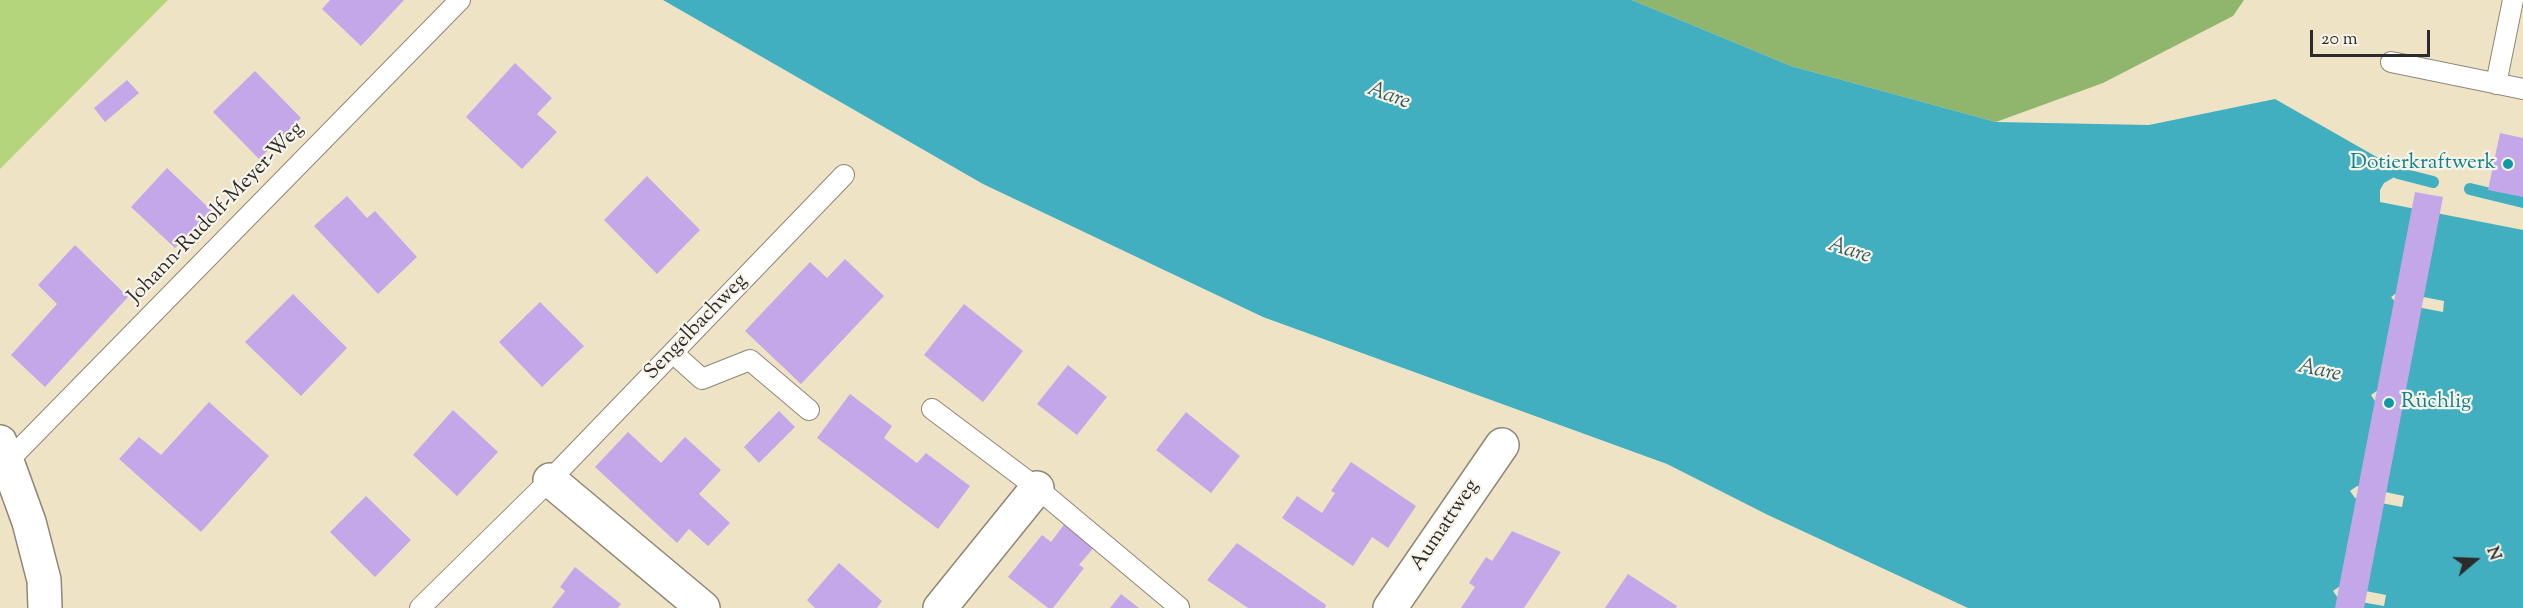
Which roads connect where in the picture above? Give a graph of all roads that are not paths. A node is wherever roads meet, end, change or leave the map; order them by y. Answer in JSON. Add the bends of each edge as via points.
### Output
{"nodes":[{"id":1,"x":460,"y":0,"type":"edge"},
{"id":2,"x":2513,"y":0,"type":"edge"},
{"id":3,"x":2391,"y":62,"type":"dead end"},
{"id":4,"x":2496,"y":84,"type":"junction"},
{"id":5,"x":2523,"y":89,"type":"edge"},
{"id":6,"x":844,"y":175,"type":"dead end"},
{"id":7,"x":673,"y":353,"type":"junction"},
{"id":8,"x":932,"y":409,"type":"dead end"},
{"id":9,"x":809,"y":410,"type":"dead end"},
{"id":10,"x":1502,"y":445,"type":"dead end"},
{"id":11,"x":4,"y":452,"type":"edge"},
{"id":12,"x":550,"y":480,"type":"junction"},
{"id":13,"x":1037,"y":488,"type":"junction"},
{"id":14,"x":1179,"y":607,"type":"edge"},
{"id":15,"x":45,"y":608,"type":"edge"},
{"id":16,"x":420,"y":608,"type":"edge"},
{"id":17,"x":703,"y":608,"type":"edge"},
{"id":18,"x":940,"y":608,"type":"edge"},
{"id":19,"x":1390,"y":608,"type":"edge"}],
"edges":[{"from":1,"to":11,"type":"lane","name":"Johann-Rudolf-Meyer-Weg"},
{"from":2,"to":4,"type":"lane"},
{"from":3,"to":4,"type":"lane"},
{"from":4,"to":5,"type":"lane"},
{"from":6,"to":7,"type":"lane","name":"Sengelbachweg"},
{"from":7,"to":9,"type":"lane","via":[[702,379],[750,360]]},
{"from":7,"to":12,"type":"lane","name":"Sengelbachweg"},
{"from":8,"to":13,"type":"lane"},
{"from":10,"to":19,"type":"street","name":"Aumattweg"},
{"from":11,"to":15,"type":"street","via":[[29,522],[44,580]]},
{"from":12,"to":16,"type":"lane","name":"Sengelbachweg"},
{"from":12,"to":17,"type":"street"},
{"from":13,"to":14,"type":"lane"},
{"from":13,"to":18,"type":"street"}]}
